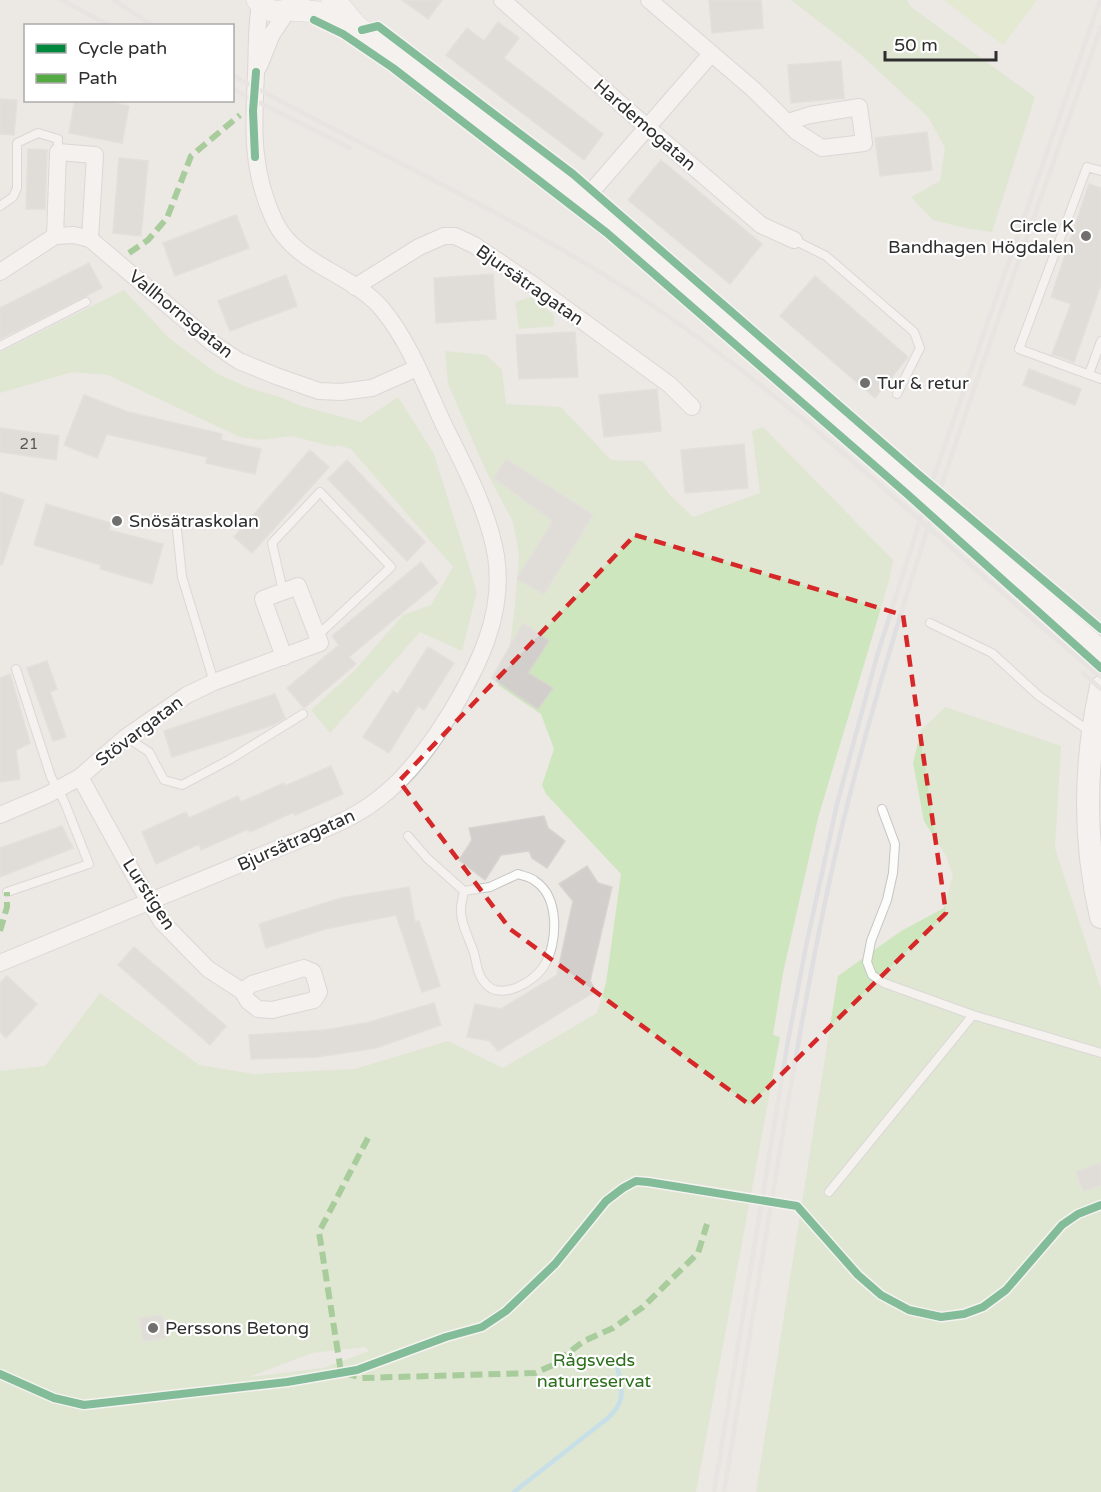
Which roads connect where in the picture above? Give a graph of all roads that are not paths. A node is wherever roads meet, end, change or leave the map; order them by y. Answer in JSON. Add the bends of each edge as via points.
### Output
{"nodes":[{"id":1,"x":332,"y":0,"type":"edge"},
{"id":2,"x":502,"y":0,"type":"edge"},
{"id":3,"x":649,"y":0,"type":"edge"},
{"id":4,"x":258,"y":2,"type":"edge"},
{"id":5,"x":293,"y":5,"type":"edge"},
{"id":6,"x":356,"y":25,"type":"junction"},
{"id":7,"x":711,"y":54,"type":"junction"},
{"id":8,"x":256,"y":72,"type":"junction"},
{"id":9,"x":788,"y":122,"type":"dead end"},
{"id":10,"x":646,"y":127,"type":"junction"},
{"id":11,"x":58,"y":152,"type":"junction"},
{"id":12,"x":1101,"y":171,"type":"edge"},
{"id":13,"x":585,"y":199,"type":"junction"},
{"id":14,"x":0,"y":206,"type":"edge"},
{"id":15,"x":55,"y":236,"type":"junction"},
{"id":16,"x":90,"y":239,"type":"junction"},
{"id":17,"x":794,"y":240,"type":"joint"},
{"id":18,"x":0,"y":272,"type":"edge"},
{"id":19,"x":355,"y":287,"type":"junction"},
{"id":20,"x":86,"y":302,"type":"dead end"},
{"id":21,"x":1101,"y":341,"type":"edge"},
{"id":22,"x":0,"y":346,"type":"edge"},
{"id":23,"x":417,"y":368,"type":"junction"},
{"id":24,"x":1089,"y":374,"type":"junction"},
{"id":25,"x":1101,"y":379,"type":"edge"},
{"id":26,"x":897,"y":394,"type":"dead end"},
{"id":27,"x":692,"y":407,"type":"dead end"},
{"id":28,"x":176,"y":520,"type":"dead end"},
{"id":29,"x":283,"y":591,"type":"junction"},
{"id":30,"x":930,"y":623,"type":"dead end"},
{"id":31,"x":317,"y":636,"type":"junction"},
{"id":32,"x":1096,"y":647,"type":"edge"},
{"id":33,"x":284,"y":657,"type":"junction"},
{"id":34,"x":16,"y":669,"type":"dead end"},
{"id":35,"x":214,"y":682,"type":"junction"},
{"id":36,"x":1101,"y":687,"type":"edge"},
{"id":37,"x":303,"y":714,"type":"dead end"},
{"id":38,"x":1092,"y":733,"type":"junction"},
{"id":39,"x":126,"y":737,"type":"junction"},
{"id":40,"x":80,"y":777,"type":"junction"},
{"id":41,"x":57,"y":789,"type":"junction"},
{"id":42,"x":882,"y":808,"type":"dead end"},
{"id":43,"x":0,"y":815,"type":"edge"},
{"id":44,"x":408,"y":836,"type":"dead end"},
{"id":45,"x":464,"y":891,"type":"junction"},
{"id":46,"x":7,"y":892,"type":"dead end"},
{"id":47,"x":150,"y":902,"type":"junction"},
{"id":48,"x":1101,"y":916,"type":"edge"},
{"id":49,"x":0,"y":963,"type":"edge"},
{"id":50,"x":242,"y":991,"type":"dead end"},
{"id":51,"x":973,"y":1015,"type":"junction"},
{"id":52,"x":1101,"y":1053,"type":"edge"},
{"id":53,"x":829,"y":1192,"type":"dead end"}],
"edges":[{"from":1,"to":6,"type":"street"},
{"from":2,"to":10,"type":"street","name":"Hardemogatan"},
{"from":3,"to":7,"type":"street"},
{"from":4,"to":5,"type":"street","via":[[273,11]]},
{"from":4,"to":8,"type":"street","name":"Bjursätragatan"},
{"from":5,"to":6,"type":"street"},
{"from":5,"to":8,"type":"street","name":"Bjursätragatan","via":[[272,34]]},
{"from":6,"to":13,"type":"street"},
{"from":7,"to":9,"type":"street"},
{"from":7,"to":10,"type":"street"},
{"from":8,"to":19,"type":"street","name":"Bjursätragatan","via":[[255,157],[276,223],[297,248]]},
{"from":10,"to":13,"type":"street"},
{"from":10,"to":17,"type":"street","name":"Hardemogatan","via":[[761,225]]},
{"from":11,"to":14,"type":"lane","via":[[58,140],[38,133],[17,143],[17,188],[13,197]]},
{"from":11,"to":15,"type":"street"},
{"from":11,"to":16,"type":"street","via":[[95,155]]},
{"from":12,"to":24,"type":"lane","via":[[1087,167],[1019,349]]},
{"from":13,"to":32,"type":"street","bridge":true},
{"from":15,"to":16,"type":"street"},
{"from":15,"to":18,"type":"street"},
{"from":16,"to":23,"type":"street","name":"Vallhornsgatan","via":[[211,342],[239,361],[319,391],[341,392],[372,388]]},
{"from":17,"to":26,"type":"lane","via":[[826,256],[914,332],[920,348]]},
{"from":19,"to":23,"type":"street","name":"Bjursätragatan","via":[[383,309]]},
{"from":19,"to":27,"type":"street","name":"Bjursätragatan","via":[[419,248],[444,236],[455,236],[532,284],[670,385]]},
{"from":20,"to":22,"type":"lane"},
{"from":21,"to":24,"type":"lane"},
{"from":23,"to":47,"type":"street","name":"Bjursätragatan","via":[[485,517],[495,555],[496,599],[480,660],[436,737],[413,767],[376,801],[337,824]]},
{"from":24,"to":25,"type":"lane"},
{"from":28,"to":35,"type":"lane","via":[[182,577]]},
{"from":29,"to":31,"type":"street","via":[[298,586]]},
{"from":29,"to":31,"type":"lane","via":[[272,543],[320,492],[391,567]]},
{"from":29,"to":33,"type":"street","via":[[263,599]]},
{"from":30,"to":38,"type":"lane","via":[[993,653],[1039,696]]},
{"from":31,"to":33,"type":"street","name":"Stövargatan","via":[[320,643]]},
{"from":33,"to":35,"type":"street","name":"Stövargatan"},
{"from":34,"to":41,"type":"lane"},
{"from":35,"to":39,"type":"street","name":"Stövargatan","via":[[187,695]]},
{"from":36,"to":38,"type":"main road"},
{"from":37,"to":39,"type":"lane","via":[[182,785],[164,780],[149,752]]},
{"from":38,"to":48,"type":"main road","via":[[1087,819]]},
{"from":39,"to":40,"type":"street","name":"Stövargatan"},
{"from":40,"to":41,"type":"street","name":"Stövargatan"},
{"from":40,"to":47,"type":"street","name":"Lurstigen"},
{"from":41,"to":43,"type":"street","name":"Stövargatan"},
{"from":41,"to":46,"type":"lane","via":[[89,864]]},
{"from":42,"to":51,"type":"lane","via":[[895,844],[893,873],[867,962],[872,975],[884,983]]},
{"from":44,"to":45,"type":"lane"},
{"from":45,"to":45,"type":"lane","via":[[490,887],[518,874],[536,881],[548,896],[554,910],[554,930],[544,966],[530,980],[500,991],[487,986],[479,975],[460,910]]},
{"from":47,"to":49,"type":"street","name":"Bjursätragatan"},
{"from":47,"to":50,"type":"street","name":"Lurstigen","via":[[162,922],[208,969]]},
{"from":51,"to":52,"type":"lane"},
{"from":51,"to":53,"type":"lane"}]}
